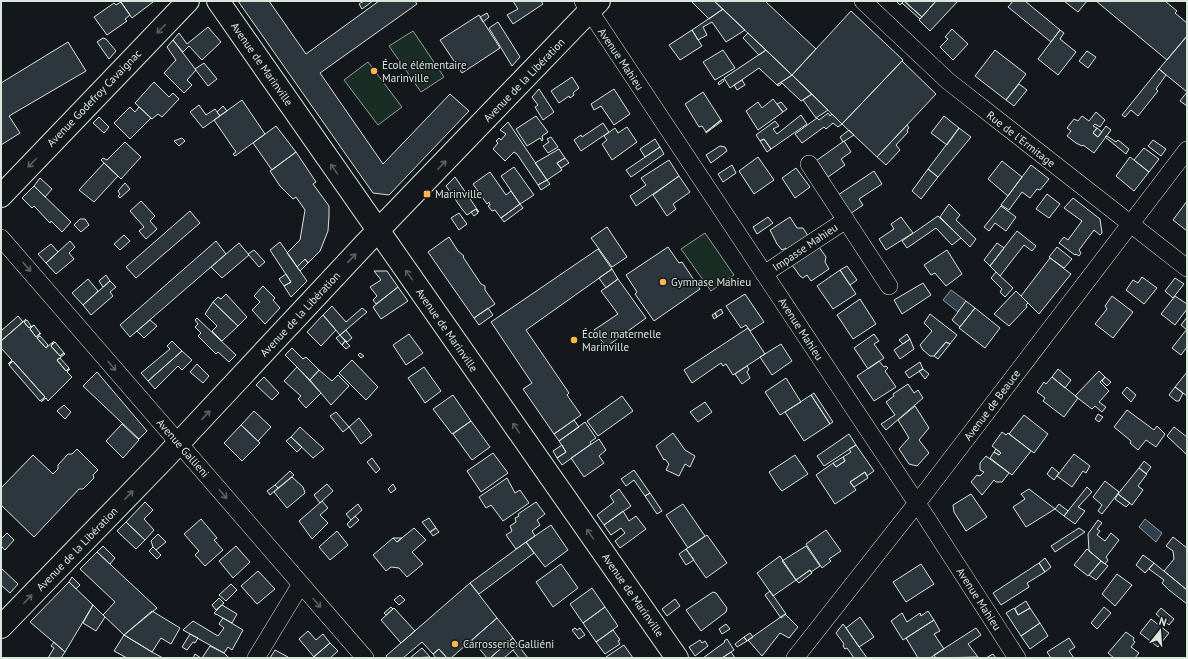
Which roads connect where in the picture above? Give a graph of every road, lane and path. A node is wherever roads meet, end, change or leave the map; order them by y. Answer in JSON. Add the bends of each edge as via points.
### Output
{"nodes":[{"id":1,"x":188,"y":1,"type":"edge"},
{"id":2,"x":218,"y":1,"type":"edge"},
{"id":3,"x":863,"y":1,"type":"edge"},
{"id":4,"x":591,"y":4,"type":"edge"},
{"id":5,"x":1187,"y":150,"type":"edge"},
{"id":6,"x":809,"y":164,"type":"dead end"},
{"id":7,"x":1,"y":196,"type":"edge"},
{"id":8,"x":846,"y":220,"type":"junction"},
{"id":9,"x":1130,"y":224,"type":"junction"},
{"id":10,"x":377,"y":231,"type":"junction"},
{"id":11,"x":1,"y":238,"type":"edge"},
{"id":12,"x":1187,"y":268,"type":"edge"},
{"id":13,"x":764,"y":274,"type":"junction"},
{"id":14,"x":889,"y":286,"type":"dead end"},
{"id":15,"x":179,"y":443,"type":"junction"},
{"id":16,"x":916,"y":503,"type":"junction"},
{"id":17,"x":301,"y":584,"type":"junction"},
{"id":18,"x":1,"y":626,"type":"edge"},
{"id":19,"x":256,"y":658,"type":"edge"},
{"id":20,"x":365,"y":658,"type":"edge"},
{"id":21,"x":676,"y":658,"type":"edge"},
{"id":22,"x":795,"y":658,"type":"edge"},
{"id":23,"x":1017,"y":658,"type":"edge"}],
"edges":[{"from":1,"to":7,"type":"main road","name":"Avenue Godefroy Cavaignac","one_way":true},
{"from":10,"to":2,"type":"main road","name":"Avenue de Marinville","one_way":true},
{"from":3,"to":9,"type":"street","name":"Rue de l'Ermitage","via":[[948,81]]},
{"from":10,"to":4,"type":"main road","name":"Avenue de la Libération","one_way":true},
{"from":4,"to":13,"type":"street","name":"Avenue Mahieu"},
{"from":5,"to":9,"type":"street","name":"Avenue de Beauce"},
{"from":6,"to":8,"type":"street","name":"Impasse Mahieu"},
{"from":8,"to":13,"type":"street","name":"Impasse Mahieu"},
{"from":8,"to":14,"type":"street","name":"Impasse Mahieu"},
{"from":9,"to":12,"type":"street","name":"Rue de l'Ermitage"},
{"from":9,"to":16,"type":"street","name":"Avenue de Beauce"},
{"from":15,"to":10,"type":"main road","name":"Avenue de la Libération","one_way":true},
{"from":21,"to":10,"type":"main road","name":"Avenue de Marinville","one_way":true},
{"from":11,"to":15,"type":"street","name":"Avenue Gallieni","one_way":true},
{"from":13,"to":16,"type":"street","name":"Avenue Mahieu"},
{"from":15,"to":17,"type":"street","name":"Avenue Gallieni","one_way":true},
{"from":18,"to":15,"type":"main road","name":"Avenue de la Libération","one_way":true},
{"from":16,"to":22,"type":"street","name":"Avenue de Beauce"},
{"from":16,"to":23,"type":"street","name":"Avenue Mahieu"},
{"from":17,"to":19,"type":"street"},
{"from":17,"to":20,"type":"street","name":"Avenue Gallieni","one_way":true}]}
